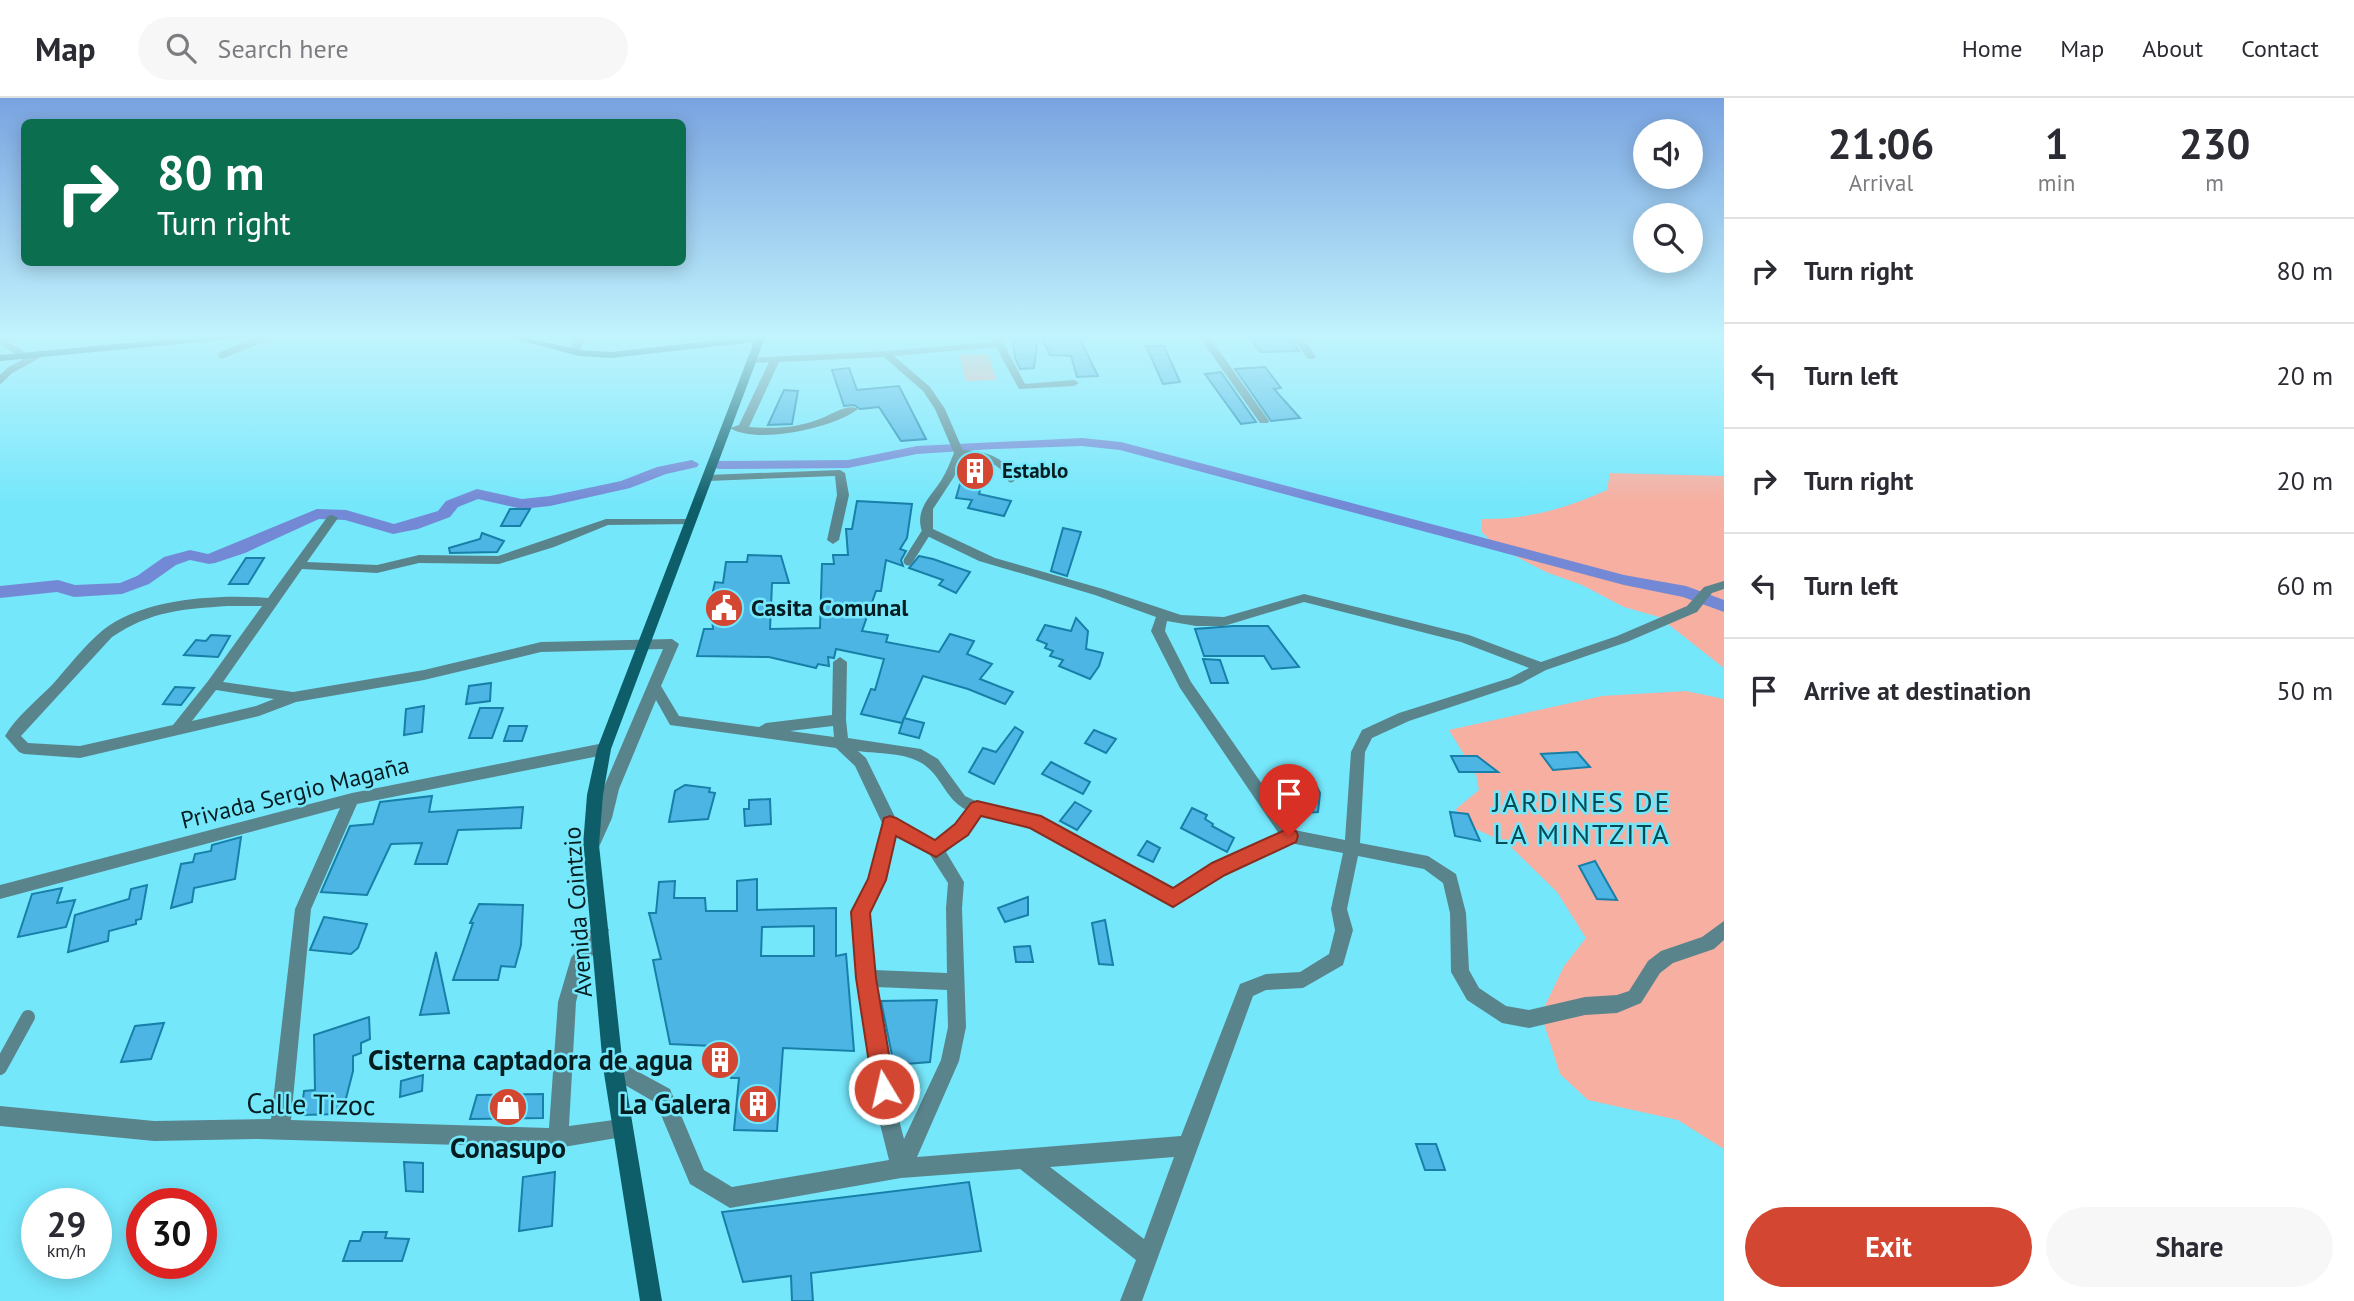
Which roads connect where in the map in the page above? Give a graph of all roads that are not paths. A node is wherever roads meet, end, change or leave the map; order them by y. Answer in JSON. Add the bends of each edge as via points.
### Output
{"nodes":[{"id":1,"x":744,"y":391,"type":"edge"},
{"id":2,"x":756,"y":391,"type":"edge"},
{"id":3,"x":928,"y":391,"type":"edge"},
{"id":4,"x":1243,"y":391,"type":"edge"},
{"id":5,"x":853,"y":409,"type":"dead end"},
{"id":6,"x":1264,"y":421,"type":"dead end"},
{"id":7,"x":735,"y":428,"type":"junction"},
{"id":8,"x":957,"y":450,"type":"junction"},
{"id":9,"x":707,"y":478,"type":"junction"},
{"id":10,"x":1011,"y":480,"type":"dead end"},
{"id":11,"x":332,"y":518,"type":"dead end"},
{"id":12,"x":690,"y":522,"type":"junction"},
{"id":13,"x":927,"y":531,"type":"junction"},
{"id":14,"x":832,"y":540,"type":"dead end"},
{"id":15,"x":908,"y":561,"type":"dead end"},
{"id":16,"x":300,"y":565,"type":"junction"},
{"id":17,"x":1724,"y":584,"type":"edge"},
{"id":18,"x":272,"y":603,"type":"junction"},
{"id":19,"x":1162,"y":617,"type":"junction"},
{"id":20,"x":644,"y":644,"type":"junction"},
{"id":21,"x":840,"y":662,"type":"dead end"},
{"id":22,"x":1541,"y":667,"type":"junction"},
{"id":23,"x":213,"y":685,"type":"junction"},
{"id":24,"x":655,"y":687,"type":"junction"},
{"id":25,"x":293,"y":697,"type":"junction"},
{"id":26,"x":839,"y":720,"type":"junction"},
{"id":27,"x":177,"y":730,"type":"junction"},
{"id":28,"x":748,"y":730,"type":"junction"},
{"id":29,"x":842,"y":745,"type":"junction"},
{"id":30,"x":604,"y":749,"type":"junction"},
{"id":31,"x":352,"y":799,"type":"junction"},
{"id":32,"x":977,"y":808,"type":"junction"},
{"id":33,"x":890,"y":823,"type":"junction"},
{"id":34,"x":1289,"y":836,"type":"junction"},
{"id":35,"x":591,"y":845,"type":"junction"},
{"id":36,"x":1352,"y":848,"type":"junction"},
{"id":37,"x":936,"y":849,"type":"junction"},
{"id":38,"x":0,"y":892,"type":"edge"},
{"id":39,"x":1724,"y":929,"type":"edge"},
{"id":40,"x":600,"y":930,"type":"junction"},
{"id":41,"x":866,"y":978,"type":"junction"},
{"id":42,"x":956,"y":982,"type":"junction"},
{"id":43,"x":28,"y":1017,"type":"dead end"},
{"id":44,"x":613,"y":1067,"type":"junction"},
{"id":45,"x":0,"y":1069,"type":"edge"},
{"id":46,"x":0,"y":1116,"type":"edge"},
{"id":47,"x":621,"y":1129,"type":"junction"},
{"id":48,"x":280,"y":1131,"type":"junction"},
{"id":49,"x":558,"y":1138,"type":"junction"},
{"id":50,"x":1186,"y":1146,"type":"junction"},
{"id":51,"x":1021,"y":1158,"type":"junction"},
{"id":52,"x":901,"y":1168,"type":"junction"},
{"id":53,"x":1149,"y":1256,"type":"junction"},
{"id":54,"x":651,"y":1301,"type":"edge"},
{"id":55,"x":1131,"y":1301,"type":"edge"}],
"edges":[{"from":1,"to":7,"type":"main road","name":"Avenida Cointzio"},
{"from":2,"to":7,"type":"street"},
{"from":3,"to":8,"type":"street"},
{"from":4,"to":6,"type":"street"},
{"from":5,"to":7,"type":"street","via":[[802,430],[778,433]]},
{"from":7,"to":9,"type":"main road","name":"Avenida Cointzio"},
{"from":8,"to":10,"type":"lane","via":[[990,458]]},
{"from":8,"to":13,"type":"street","via":[[948,479],[924,516]]},
{"from":9,"to":12,"type":"main road","name":"Avenida Cointzio"},
{"from":9,"to":14,"type":"street","via":[[840,473],[843,495]]},
{"from":11,"to":16,"type":"street"},
{"from":12,"to":16,"type":"street","via":[[606,522],[499,560],[419,559],[377,569]]},
{"from":12,"to":20,"type":"main road","name":"Avenida Cointzio"},
{"from":13,"to":15,"type":"lane"},
{"from":13,"to":19,"type":"street","via":[[989,560]]},
{"from":16,"to":18,"type":"street"},
{"from":17,"to":22,"type":"street","via":[[1708,590],[1692,609]]},
{"from":18,"to":23,"type":"street"},
{"from":18,"to":27,"type":"street","via":[[253,600],[149,612],[126,622],[107,635],[12,736],[24,748],[80,752]]},
{"from":19,"to":22,"type":"street","via":[[1232,620],[1304,598],[1464,638]]},
{"from":19,"to":34,"type":"street","via":[[1158,631],[1185,684]]},
{"from":20,"to":24,"type":"street","via":[[672,644]]},
{"from":20,"to":25,"type":"street","via":[[541,647],[424,675]]},
{"from":20,"to":30,"type":"main road","name":"Avenida Cointzio"},
{"from":21,"to":26,"type":"street"},
{"from":22,"to":36,"type":"street","via":[[1515,681],[1404,717],[1367,734],[1358,752]]},
{"from":23,"to":25,"type":"street"},
{"from":23,"to":27,"type":"street"},
{"from":24,"to":28,"type":"street","via":[[676,721]]},
{"from":24,"to":35,"type":"street"},
{"from":25,"to":27,"type":"street","via":[[259,711]]},
{"from":26,"to":28,"type":"street"},
{"from":26,"to":29,"type":"street"},
{"from":28,"to":29,"type":"street"},
{"from":29,"to":32,"type":"street","via":[[916,753],[933,763],[960,800]]},
{"from":29,"to":33,"type":"street","via":[[861,762]]},
{"from":30,"to":31,"type":"street","name":"Privada Sergio Magaña"},
{"from":30,"to":35,"type":"main road","name":"Avenida Cointzio"},
{"from":31,"to":38,"type":"street","name":"Privada Sergio Magaña"},
{"from":31,"to":48,"type":"street","via":[[303,909]]},
{"from":32,"to":34,"type":"street","via":[[1034,822],[1173,898],[1219,869]]},
{"from":32,"to":37,"type":"street","via":[[961,830]]},
{"from":33,"to":37,"type":"street"},
{"from":33,"to":41,"type":"street","via":[[877,880],[860,912]]},
{"from":34,"to":36,"type":"street"},
{"from":35,"to":40,"type":"main road","name":"Avenida Cointzio"},
{"from":36,"to":39,"type":"street","via":[[1428,863],[1450,880],[1458,913],[1460,972],[1472,994],[1502,1014],[1529,1018],[1617,1004],[1635,997],[1654,967],[1667,957],[1708,943]]},
{"from":36,"to":50,"type":"street","via":[[1339,909],[1344,930],[1336,959],[1303,980],[1266,982],[1246,990]]},
{"from":37,"to":42,"type":"street","via":[[956,882]]},
{"from":40,"to":44,"type":"main road","name":"Avenida Cointzio"},
{"from":40,"to":49,"type":"street","via":[[577,964],[567,1002]]},
{"from":41,"to":42,"type":"street"},
{"from":41,"to":52,"type":"street"},
{"from":42,"to":52,"type":"street","via":[[957,1027],[950,1061]]},
{"from":43,"to":45,"type":"lane"},
{"from":44,"to":47,"type":"main road","name":"Avenida Cointzio"},
{"from":44,"to":52,"type":"street","via":[[663,1096],[696,1177],[730,1198]]},
{"from":46,"to":48,"type":"street","name":"Calle Tizoc","via":[[154,1131]]},
{"from":47,"to":49,"type":"street","name":"Calle Tizoc"},
{"from":47,"to":54,"type":"main road","name":"Avenida Cointzio"},
{"from":48,"to":49,"type":"street","name":"Calle Tizoc"},
{"from":50,"to":51,"type":"street"},
{"from":50,"to":53,"type":"street"},
{"from":51,"to":52,"type":"street"},
{"from":51,"to":53,"type":"street"},
{"from":53,"to":55,"type":"street"}]}
